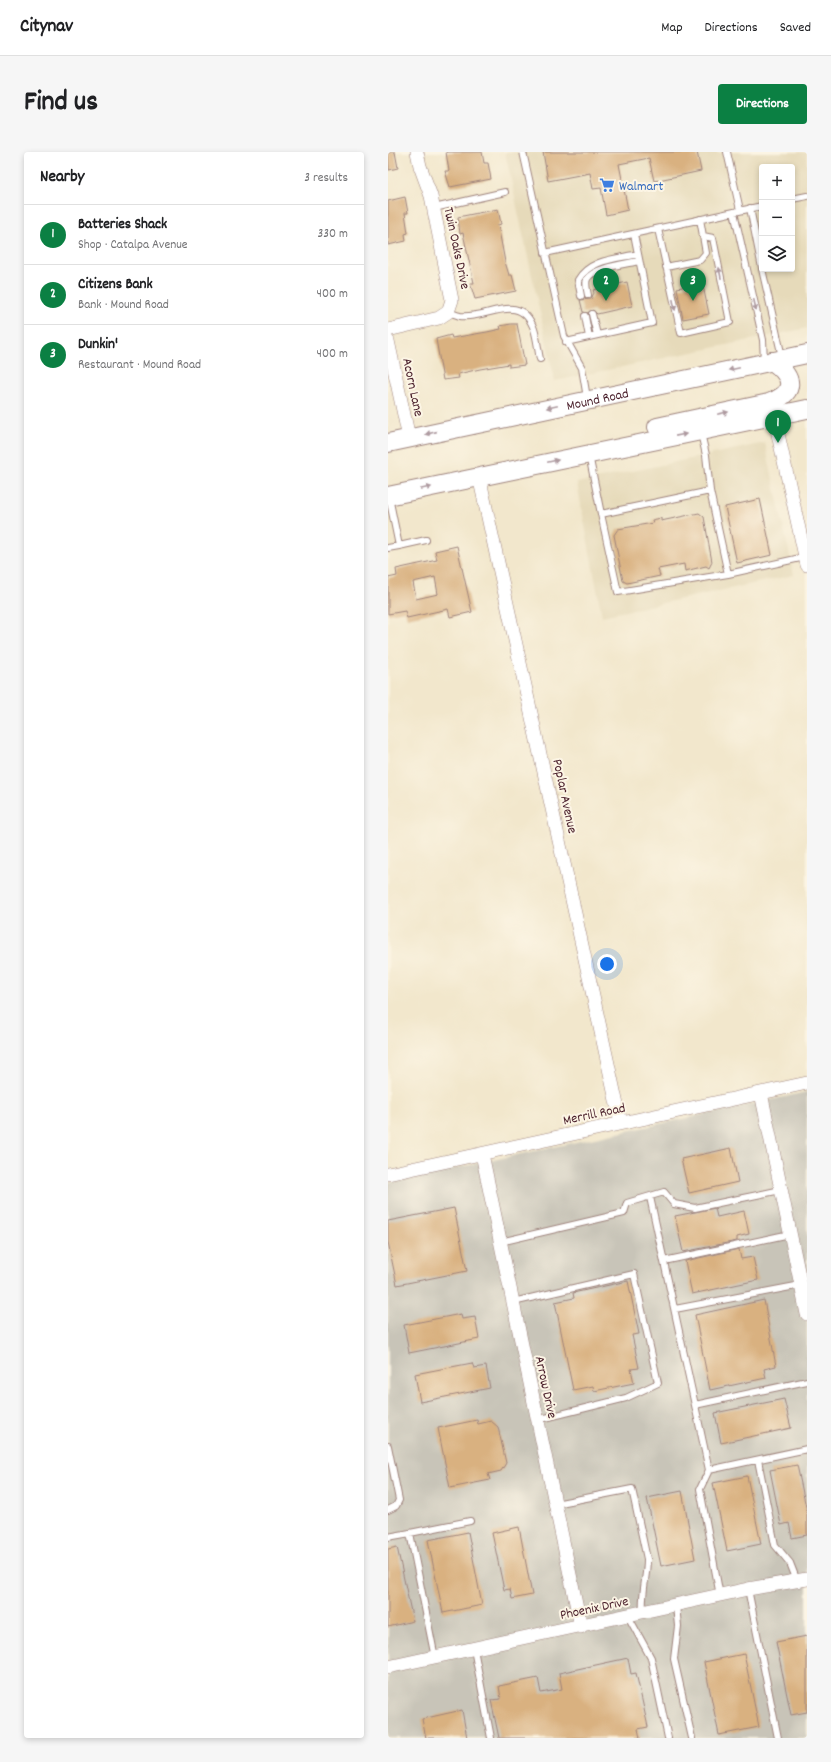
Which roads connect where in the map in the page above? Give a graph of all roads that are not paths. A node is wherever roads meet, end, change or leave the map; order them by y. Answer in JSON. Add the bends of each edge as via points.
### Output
{"nodes":[{"id":1,"x":417,"y":152,"type":"edge"},
{"id":2,"x":523,"y":152,"type":"edge"},
{"id":3,"x":726,"y":152,"type":"edge"},
{"id":4,"x":505,"y":192,"type":"dead end"},
{"id":5,"x":807,"y":196,"type":"edge"},
{"id":6,"x":795,"y":198,"type":"edge"},
{"id":7,"x":759,"y":206,"type":"edge"},
{"id":8,"x":434,"y":208,"type":"junction"},
{"id":9,"x":750,"y":208,"type":"junction"},
{"id":10,"x":737,"y":211,"type":"junction"},
{"id":11,"x":700,"y":219,"type":"junction"},
{"id":12,"x":658,"y":229,"type":"junction"},
{"id":13,"x":634,"y":234,"type":"junction"},
{"id":14,"x":703,"y":236,"type":"junction"},
{"id":15,"x":545,"y":253,"type":"junction"},
{"id":16,"x":759,"y":253,"type":"edge"},
{"id":17,"x":638,"y":254,"type":"junction"},
{"id":18,"x":639,"y":261,"type":"junction"},
{"id":19,"x":666,"y":267,"type":"junction"},
{"id":20,"x":762,"y":272,"type":"edge"},
{"id":21,"x":588,"y":295,"type":"dead end"},
{"id":22,"x":581,"y":296,"type":"dead end"},
{"id":23,"x":448,"y":312,"type":"junction"},
{"id":24,"x":388,"y":330,"type":"edge"},
{"id":25,"x":596,"y":335,"type":"junction"},
{"id":26,"x":589,"y":337,"type":"junction"},
{"id":27,"x":388,"y":341,"type":"edge"},
{"id":28,"x":566,"y":342,"type":"junction"},
{"id":29,"x":807,"y":354,"type":"edge"},
{"id":30,"x":540,"y":359,"type":"dead end"},
{"id":31,"x":773,"y":361,"type":"junction"},
{"id":32,"x":588,"y":400,"type":"junction"},
{"id":33,"x":807,"y":409,"type":"edge"},
{"id":34,"x":774,"y":416,"type":"junction"},
{"id":35,"x":699,"y":425,"type":"junction"},
{"id":36,"x":409,"y":438,"type":"junction"},
{"id":37,"x":388,"y":443,"type":"edge"},
{"id":38,"x":589,"y":453,"type":"junction"},
{"id":39,"x":479,"y":476,"type":"junction"},
{"id":40,"x":710,"y":491,"type":"junction"},
{"id":41,"x":388,"y":496,"type":"edge"},
{"id":42,"x":601,"y":514,"type":"junction"},
{"id":43,"x":426,"y":540,"type":"dead end"},
{"id":44,"x":399,"y":546,"type":"junction"},
{"id":45,"x":388,"y":548,"type":"edge"},
{"id":46,"x":806,"y":561,"type":"edge"},
{"id":47,"x":728,"y":574,"type":"junction"},
{"id":48,"x":807,"y":1083,"type":"edge"},
{"id":49,"x":760,"y":1093,"type":"junction"},
{"id":50,"x":621,"y":1123,"type":"junction"},
{"id":51,"x":482,"y":1154,"type":"junction"},
{"id":52,"x":388,"y":1174,"type":"edge"},
{"id":53,"x":781,"y":1190,"type":"junction"},
{"id":54,"x":650,"y":1197,"type":"junction"},
{"id":55,"x":790,"y":1234,"type":"junction"},
{"id":56,"x":500,"y":1242,"type":"junction"},
{"id":57,"x":664,"y":1261,"type":"junction"},
{"id":58,"x":801,"y":1285,"type":"junction"},
{"id":59,"x":513,"y":1302,"type":"junction"},
{"id":60,"x":674,"y":1309,"type":"junction"},
{"id":61,"x":807,"y":1314,"type":"edge"},
{"id":62,"x":807,"y":1382,"type":"edge"},
{"id":63,"x":695,"y":1405,"type":"junction"},
{"id":64,"x":537,"y":1420,"type":"junction"},
{"id":65,"x":388,"y":1446,"type":"edge"},
{"id":66,"x":807,"y":1449,"type":"edge"},
{"id":67,"x":758,"y":1460,"type":"junction"},
{"id":68,"x":709,"y":1470,"type":"junction"},
{"id":69,"x":555,"y":1504,"type":"junction"},
{"id":70,"x":388,"y":1510,"type":"edge"},
{"id":71,"x":470,"y":1521,"type":"dead end"},
{"id":72,"x":410,"y":1533,"type":"junction"},
{"id":73,"x":388,"y":1537,"type":"edge"},
{"id":74,"x":802,"y":1580,"type":"edge"},
{"id":75,"x":748,"y":1589,"type":"junction"},
{"id":76,"x":720,"y":1596,"type":"junction"},
{"id":77,"x":676,"y":1605,"type":"junction"},
{"id":78,"x":643,"y":1613,"type":"junction"},
{"id":79,"x":628,"y":1616,"type":"junction"},
{"id":80,"x":580,"y":1627,"type":"junction"},
{"id":81,"x":474,"y":1649,"type":"junction"},
{"id":82,"x":435,"y":1658,"type":"junction"},
{"id":83,"x":388,"y":1667,"type":"edge"},
{"id":84,"x":491,"y":1738,"type":"edge"},
{"id":85,"x":668,"y":1738,"type":"edge"},
{"id":86,"x":692,"y":1738,"type":"edge"},
{"id":87,"x":778,"y":1738,"type":"edge"}],
"edges":[{"from":1,"to":8,"type":"street","name":"Twin Oaks Drive"},
{"from":2,"to":15,"type":"lane"},
{"from":3,"to":10,"type":"lane"},
{"from":4,"to":8,"type":"lane"},
{"from":5,"to":6,"type":"lane"},
{"from":7,"to":9,"type":"lane"},
{"from":8,"to":23,"type":"street","name":"Twin Oaks Drive","via":[[452,294]]},
{"from":9,"to":10,"type":"lane"},
{"from":9,"to":16,"type":"lane"},
{"from":10,"to":11,"type":"lane"},
{"from":10,"to":31,"type":"lane","one_way":true,"via":[[763,340]]},
{"from":11,"to":12,"type":"lane"},
{"from":11,"to":14,"type":"lane"},
{"from":12,"to":13,"type":"lane"},
{"from":12,"to":19,"type":"lane"},
{"from":13,"to":15,"type":"lane"},
{"from":13,"to":17,"type":"lane"},
{"from":14,"to":19,"type":"lane","via":[[706,253],[700,260]]},
{"from":19,"to":14,"type":"lane","one_way":true,"via":[[680,333],[730,322],[713,238]]},
{"from":15,"to":28,"type":"lane"},
{"from":17,"to":18,"type":"lane"},
{"from":17,"to":22,"type":"lane","via":[[597,263],[586,270],[578,280]]},
{"from":18,"to":21,"type":"lane","via":[[604,268],[593,274],[587,280]]},
{"from":18,"to":25,"type":"lane","via":[[652,323]]},
{"from":20,"to":31,"type":"lane"},
{"from":23,"to":24,"type":"street","via":[[439,318]]},
{"from":23,"to":30,"type":"lane","via":[[460,316],[505,308],[522,311],[534,328]]},
{"from":25,"to":26,"type":"lane"},
{"from":25,"to":26,"type":"lane","via":[[589,315]]},
{"from":26,"to":28,"type":"lane"},
{"from":27,"to":36,"type":"street","name":"Acorn Lane"},
{"from":28,"to":32,"type":"lane","via":[[582,368]]},
{"from":29,"to":31,"type":"main road","name":"Mound Road"},
{"from":31,"to":32,"type":"main road","name":"Mound Road","one_way":true},
{"from":35,"to":31,"type":"main road","one_way":true,"via":[[769,404],[783,396],[789,388],[789,380],[783,369]]},
{"from":32,"to":36,"type":"main road","name":"Mound Road","one_way":true},
{"from":33,"to":34,"type":"main road"},
{"from":34,"to":35,"type":"main road"},
{"from":34,"to":46,"type":"street"},
{"from":38,"to":35,"type":"main road","one_way":true,"via":[[622,446],[643,430]]},
{"from":35,"to":40,"type":"lane"},
{"from":36,"to":37,"type":"main road","name":"Mound Road"},
{"from":39,"to":38,"type":"main road","one_way":true},
{"from":38,"to":42,"type":"lane"},
{"from":41,"to":39,"type":"main road","one_way":true},
{"from":39,"to":50,"type":"street","name":"Poplar Avenue"},
{"from":40,"to":42,"type":"lane"},
{"from":40,"to":47,"type":"lane"},
{"from":41,"to":44,"type":"lane"},
{"from":42,"to":47,"type":"lane","via":[[618,592]]},
{"from":43,"to":44,"type":"lane"},
{"from":44,"to":45,"type":"lane"},
{"from":46,"to":47,"type":"lane"},
{"from":48,"to":49,"type":"street","name":"Merrill Road"},
{"from":49,"to":50,"type":"street","name":"Merrill Road"},
{"from":49,"to":53,"type":"street"},
{"from":50,"to":51,"type":"street","name":"Merrill Road"},
{"from":51,"to":52,"type":"street","name":"Merrill Road"},
{"from":51,"to":56,"type":"street","name":"Arrow Drive"},
{"from":53,"to":54,"type":"lane","via":[[696,1208],[674,1204],[664,1192]]},
{"from":53,"to":55,"type":"street"},
{"from":54,"to":56,"type":"lane","via":[[627,1203],[624,1213]]},
{"from":54,"to":57,"type":"lane"},
{"from":55,"to":57,"type":"lane"},
{"from":55,"to":58,"type":"street"},
{"from":56,"to":59,"type":"street","name":"Arrow Drive"},
{"from":57,"to":60,"type":"lane"},
{"from":58,"to":60,"type":"lane"},
{"from":58,"to":61,"type":"street"},
{"from":59,"to":64,"type":"street","name":"Arrow Drive"},
{"from":59,"to":64,"type":"lane","via":[[634,1274],[658,1383],[626,1398]]},
{"from":60,"to":63,"type":"lane"},
{"from":62,"to":63,"type":"lane"},
{"from":63,"to":68,"type":"lane"},
{"from":64,"to":69,"type":"street","name":"Arrow Drive"},
{"from":65,"to":70,"type":"lane","via":[[399,1500],[396,1506]]},
{"from":66,"to":67,"type":"lane"},
{"from":67,"to":68,"type":"lane"},
{"from":67,"to":74,"type":"lane","via":[[775,1545]]},
{"from":68,"to":76,"type":"lane","via":[[700,1489]]},
{"from":69,"to":78,"type":"lane","via":[[632,1489],[647,1559],[641,1599]]},
{"from":69,"to":80,"type":"street","name":"Arrow Drive"},
{"from":71,"to":72,"type":"lane"},
{"from":72,"to":73,"type":"lane"},
{"from":72,"to":82,"type":"lane"},
{"from":74,"to":75,"type":"street","name":"Phoenix Drive"},
{"from":75,"to":76,"type":"street","name":"Phoenix Drive"},
{"from":75,"to":87,"type":"lane"},
{"from":76,"to":77,"type":"street","name":"Phoenix Drive"},
{"from":77,"to":78,"type":"street","name":"Phoenix Drive"},
{"from":77,"to":86,"type":"lane","via":[[678,1626],[674,1659]]},
{"from":78,"to":79,"type":"street","name":"Phoenix Drive"},
{"from":79,"to":80,"type":"street","name":"Phoenix Drive"},
{"from":79,"to":85,"type":"lane","via":[[651,1658]]},
{"from":80,"to":81,"type":"street","name":"Phoenix Drive"},
{"from":81,"to":82,"type":"street","name":"Phoenix Drive"},
{"from":81,"to":84,"type":"lane"},
{"from":82,"to":83,"type":"street","name":"Phoenix Drive"}]}
